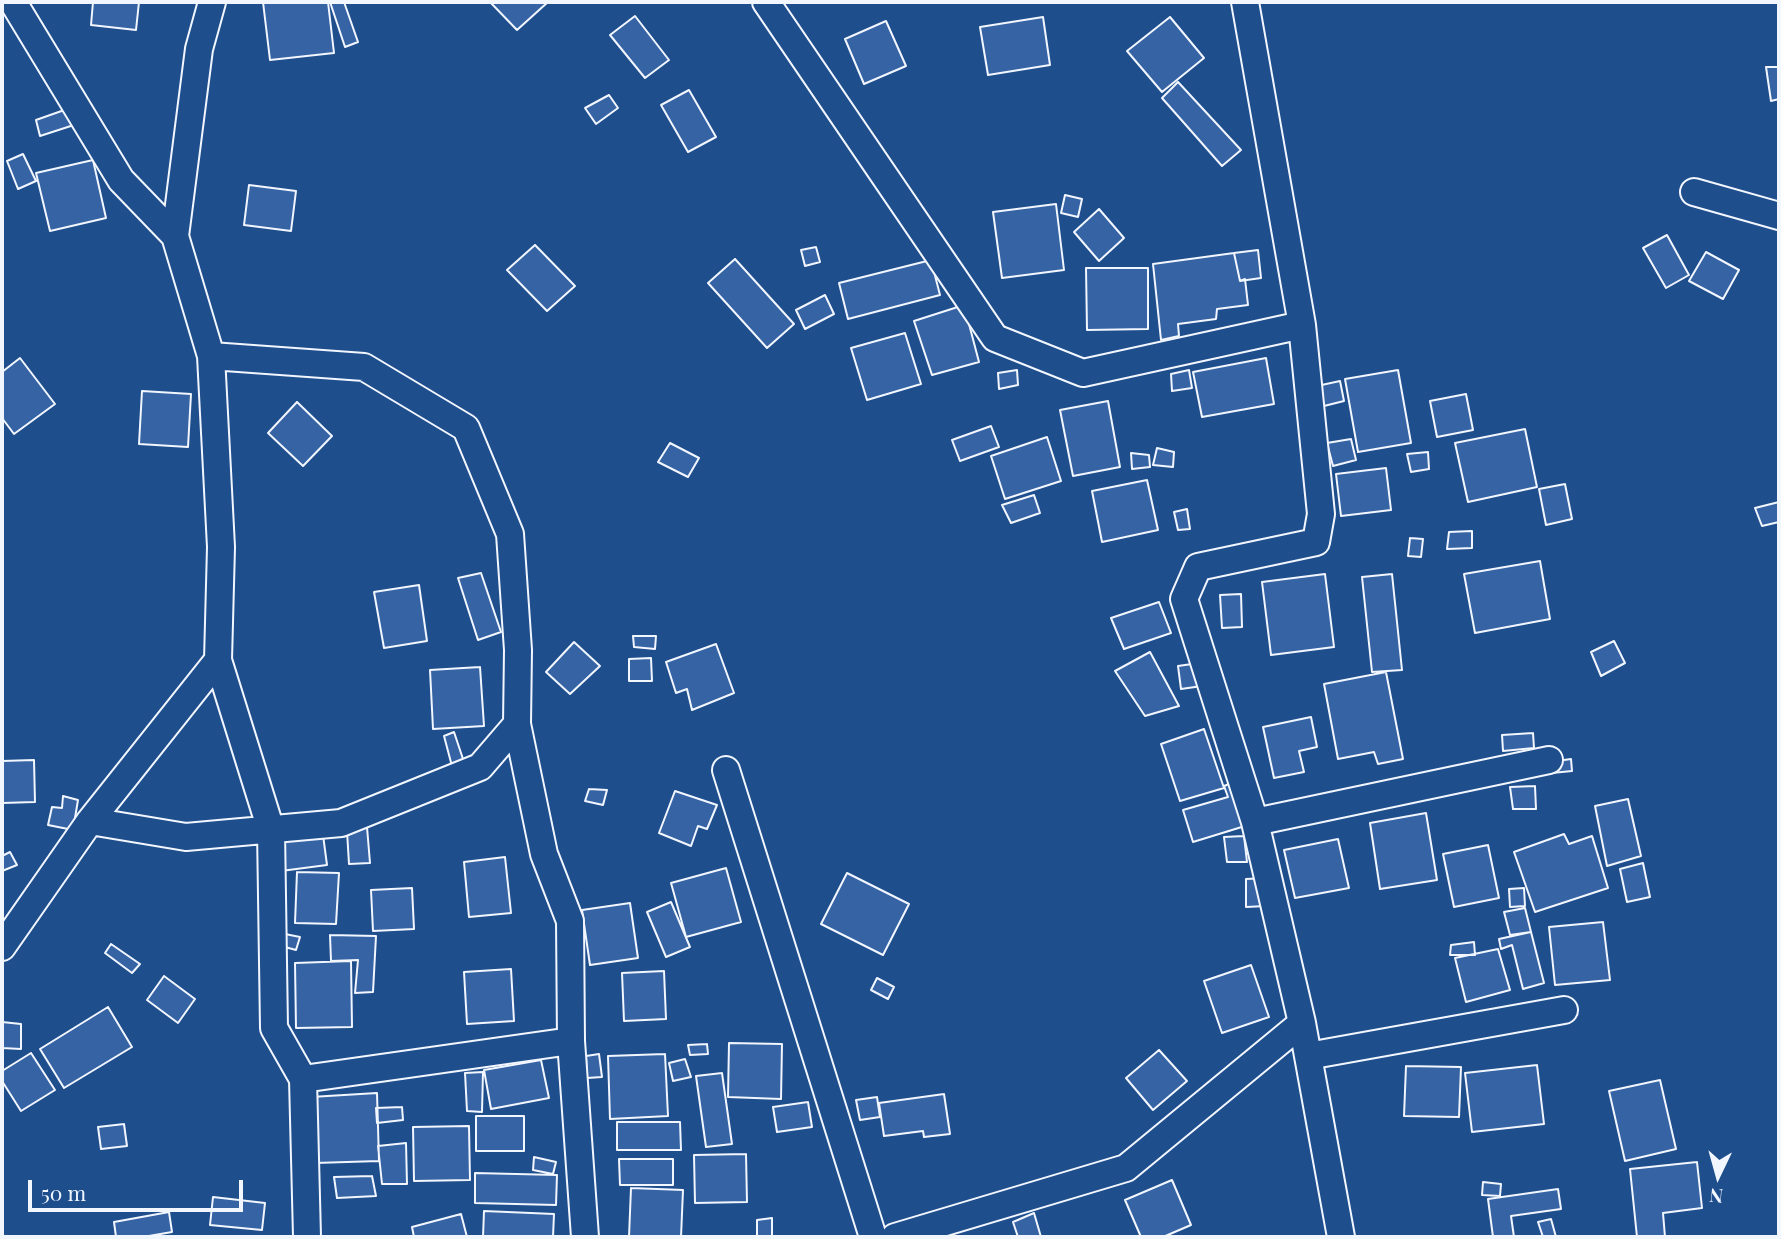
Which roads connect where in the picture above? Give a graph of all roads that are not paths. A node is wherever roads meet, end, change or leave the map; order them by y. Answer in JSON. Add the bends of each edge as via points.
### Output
{"nodes":[{"id":1,"x":13,"y":2,"type":"edge"},
{"id":2,"x":212,"y":2,"type":"edge"},
{"id":3,"x":765,"y":2,"type":"edge"},
{"id":4,"x":1245,"y":2,"type":"edge"},
{"id":5,"x":1694,"y":192,"type":"dead end"},
{"id":6,"x":1779,"y":216,"type":"edge"},
{"id":7,"x":175,"y":236,"type":"junction"},
{"id":8,"x":1302,"y":325,"type":"junction"},
{"id":9,"x":211,"y":356,"type":"junction"},
{"id":10,"x":218,"y":660,"type":"junction"},
{"id":11,"x":517,"y":724,"type":"junction"},
{"id":12,"x":1549,"y":760,"type":"dead end"},
{"id":13,"x":726,"y":770,"type":"dead end"},
{"id":14,"x":90,"y":821,"type":"junction"},
{"id":15,"x":1255,"y":822,"type":"junction"},
{"id":16,"x":271,"y":830,"type":"junction"},
{"id":17,"x":2,"y":947,"type":"edge"},
{"id":18,"x":1564,"y":1010,"type":"dead end"},
{"id":19,"x":1302,"y":1023,"type":"junction"},
{"id":20,"x":571,"y":1041,"type":"junction"},
{"id":21,"x":1308,"y":1056,"type":"junction"},
{"id":22,"x":303,"y":1079,"type":"junction"},
{"id":23,"x":307,"y":1237,"type":"edge"},
{"id":24,"x":585,"y":1237,"type":"edge"},
{"id":25,"x":873,"y":1237,"type":"edge"},
{"id":26,"x":895,"y":1237,"type":"edge"},
{"id":27,"x":1341,"y":1237,"type":"edge"}],
"edges":[{"from":1,"to":7,"type":"street","via":[[121,180]]},
{"from":2,"to":7,"type":"street","via":[[199,49]]},
{"from":3,"to":8,"type":"street","via":[[995,338],[1083,373]]},
{"from":4,"to":8,"type":"street"},
{"from":5,"to":6,"type":"street"},
{"from":7,"to":9,"type":"street"},
{"from":8,"to":15,"type":"street","via":[[1321,514],[1316,542],[1198,567],[1184,599]]},
{"from":9,"to":10,"type":"street","via":[[221,547]]},
{"from":9,"to":11,"type":"street","via":[[364,368],[466,428],[509,534],[518,650]]},
{"from":10,"to":14,"type":"street"},
{"from":10,"to":16,"type":"street"},
{"from":11,"to":16,"type":"street","via":[[480,767],[444,784],[341,822]]},
{"from":11,"to":20,"type":"street","via":[[544,854],[570,921]]},
{"from":12,"to":15,"type":"street"},
{"from":13,"to":25,"type":"street"},
{"from":14,"to":16,"type":"street","via":[[187,837]]},
{"from":14,"to":17,"type":"street"},
{"from":15,"to":19,"type":"street"},
{"from":16,"to":22,"type":"street","via":[[274,1028]]},
{"from":18,"to":21,"type":"street"},
{"from":19,"to":21,"type":"street"},
{"from":19,"to":26,"type":"street","via":[[1126,1168]]},
{"from":20,"to":22,"type":"street"},
{"from":20,"to":24,"type":"street"},
{"from":21,"to":27,"type":"street"},
{"from":22,"to":23,"type":"street"}]}
